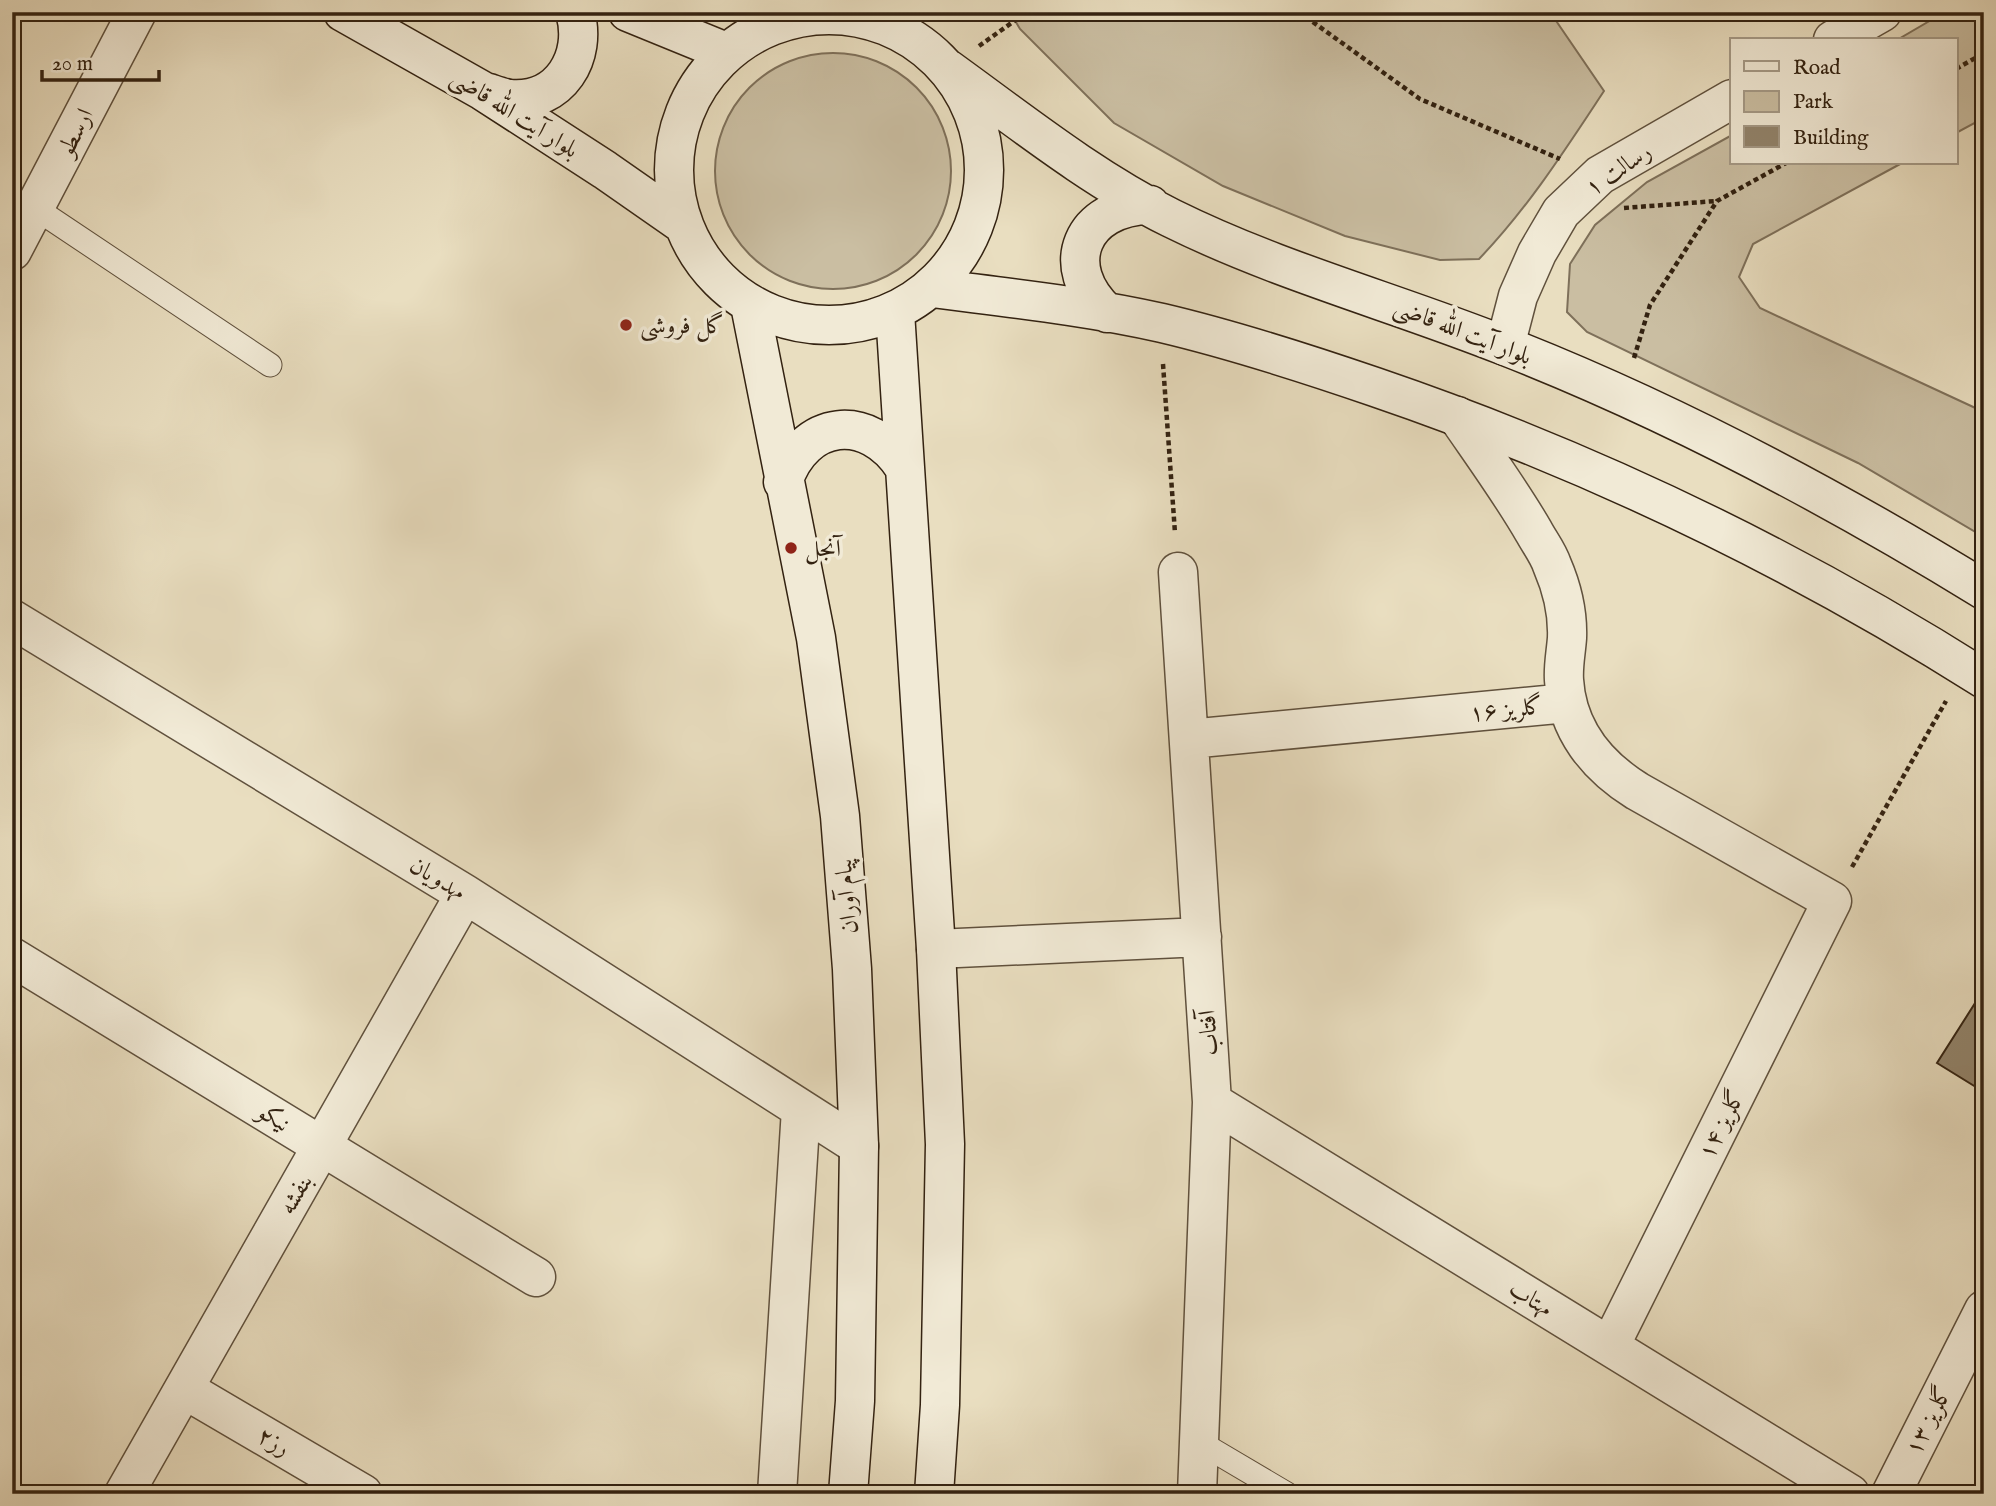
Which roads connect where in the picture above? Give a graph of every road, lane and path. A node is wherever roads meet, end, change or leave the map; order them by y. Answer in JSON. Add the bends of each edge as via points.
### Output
{"nodes":[{"id":1,"x":137,"y":12,"type":"edge"},
{"id":2,"x":343,"y":12,"type":"edge"},
{"id":3,"x":575,"y":12,"type":"edge"},
{"id":4,"x":628,"y":12,"type":"edge"},
{"id":5,"x":1027,"y":12,"type":"edge"},
{"id":6,"x":1300,"y":12,"type":"edge"},
{"id":7,"x":1882,"y":12,"type":"edge"},
{"id":8,"x":1954,"y":12,"type":"edge"},
{"id":9,"x":1984,"y":17,"type":"edge"},
{"id":10,"x":879,"y":18,"type":"edge"},
{"id":11,"x":765,"y":20,"type":"edge"},
{"id":12,"x":1836,"y":38,"type":"edge"},
{"id":13,"x":726,"y":52,"type":"junction"},
{"id":14,"x":1984,"y":54,"type":"edge"},
{"id":15,"x":1958,"y":68,"type":"edge"},
{"id":16,"x":948,"y":69,"type":"junction"},
{"id":17,"x":483,"y":91,"type":"junction"},
{"id":18,"x":1730,"y":100,"type":"edge"},
{"id":19,"x":1784,"y":164,"type":"edge"},
{"id":20,"x":1600,"y":175,"type":"junction"},
{"id":21,"x":1717,"y":201,"type":"junction"},
{"id":22,"x":1150,"y":205,"type":"junction"},
{"id":23,"x":35,"y":208,"type":"junction"},
{"id":24,"x":1560,"y":212,"type":"junction"},
{"id":25,"x":681,"y":223,"type":"junction"},
{"id":26,"x":12,"y":251,"type":"edge"},
{"id":27,"x":932,"y":288,"type":"junction"},
{"id":28,"x":750,"y":305,"type":"junction"},
{"id":29,"x":895,"y":312,"type":"junction"},
{"id":30,"x":1107,"y":313,"type":"junction"},
{"id":31,"x":1160,"y":323,"type":"junction"},
{"id":32,"x":1505,"y":346,"type":"junction"},
{"id":33,"x":270,"y":365,"type":"dead end"},
{"id":34,"x":1624,"y":396,"type":"junction"},
{"id":35,"x":1457,"y":416,"type":"junction"},
{"id":36,"x":904,"y":467,"type":"junction"},
{"id":37,"x":783,"y":482,"type":"junction"},
{"id":38,"x":1178,"y":572,"type":"joint"},
{"id":39,"x":1984,"y":590,"type":"edge"},
{"id":40,"x":12,"y":619,"type":"edge"},
{"id":41,"x":1974,"y":673,"type":"edge"},
{"id":42,"x":1567,"y":703,"type":"junction"},
{"id":43,"x":1189,"y":739,"type":"junction"},
{"id":44,"x":465,"y":894,"type":"junction"},
{"id":45,"x":1832,"y":901,"type":"junction"},
{"id":46,"x":1202,"y":937,"type":"junction"},
{"id":47,"x":936,"y":949,"type":"junction"},
{"id":48,"x":12,"y":957,"type":"edge"},
{"id":49,"x":1212,"y":1102,"type":"junction"},
{"id":50,"x":801,"y":1109,"type":"junction"},
{"id":51,"x":323,"y":1146,"type":"junction"},
{"id":52,"x":859,"y":1146,"type":"junction"},
{"id":53,"x":536,"y":1277,"type":"dead end"},
{"id":54,"x":1984,"y":1310,"type":"edge"},
{"id":55,"x":1610,"y":1346,"type":"junction"},
{"id":56,"x":184,"y":1389,"type":"junction"},
{"id":57,"x":1199,"y":1442,"type":"junction"},
{"id":58,"x":124,"y":1494,"type":"edge"},
{"id":59,"x":363,"y":1494,"type":"edge"},
{"id":60,"x":777,"y":1494,"type":"edge"},
{"id":61,"x":848,"y":1494,"type":"edge"},
{"id":62,"x":934,"y":1494,"type":"edge"},
{"id":63,"x":1196,"y":1494,"type":"edge"},
{"id":64,"x":1287,"y":1494,"type":"edge"},
{"id":65,"x":1850,"y":1494,"type":"edge"},
{"id":66,"x":1891,"y":1494,"type":"edge"}],
"edges":[{"from":1,"to":23,"type":"street","name":"ارسطو"},
{"from":2,"to":17,"type":"street","name":"بلوار آیت ‌الله قاضی"},
{"from":3,"to":17,"type":"street","via":[[580,31],[576,58],[561,81],[537,95],[510,99]]},
{"from":4,"to":13,"type":"street"},
{"from":5,"to":16,"type":"path"},
{"from":6,"to":20,"type":"path","via":[[1420,99]]},
{"from":7,"to":12,"type":"street"},
{"from":8,"to":9,"type":"path"},
{"from":10,"to":11,"type":"street","via":[[842,15]]},
{"from":10,"to":16,"type":"street","via":[[917,41]]},
{"from":11,"to":13,"type":"street"},
{"from":13,"to":25,"type":"street","via":[[696,88],[677,131],[673,177]]},
{"from":14,"to":15,"type":"path"},
{"from":16,"to":22,"type":"street","name":"بلوار آیت ‌الله قاضی","via":[[1099,177]]},
{"from":16,"to":27,"type":"street","via":[[973,110],[985,157],[981,205],[963,251]]},
{"from":17,"to":25,"type":"street","name":"بلوار آیت ‌الله قاضی"},
{"from":18,"to":20,"type":"street","name":"رسالت ۱"},
{"from":19,"to":21,"type":"path"},
{"from":20,"to":24,"type":"street","name":"رسالت ۱"},
{"from":21,"to":24,"type":"path"},
{"from":21,"to":34,"type":"path","via":[[1650,304]]},
{"from":22,"to":30,"type":"street","via":[[1129,205],[1110,212],[1094,225],[1084,242],[1080,261],[1083,282]]},
{"from":22,"to":32,"type":"street","name":"بلوار آیت ‌الله قاضی","via":[[1247,251]]},
{"from":23,"to":26,"type":"street","name":"ارسطو"},
{"from":23,"to":33,"type":"lane"},
{"from":24,"to":32,"type":"street","name":"رسالت ۱","via":[[1518,296]]},
{"from":25,"to":28,"type":"street","via":[[709,270]]},
{"from":27,"to":29,"type":"street"},
{"from":27,"to":30,"type":"street"},
{"from":28,"to":29,"type":"street","via":[[785,320],[822,326],[859,323]]},
{"from":28,"to":37,"type":"street","name":"پیام آوران"},
{"from":29,"to":36,"type":"street"},
{"from":30,"to":31,"type":"street"},
{"from":31,"to":35,"type":"street","via":[[1311,365]]},
{"from":31,"to":38,"type":"path"},
{"from":32,"to":34,"type":"street","name":"بلوار آیت ‌الله قاضی"},
{"from":34,"to":39,"type":"street","name":"بلوار آیت ‌الله قاضی","via":[[1765,465]]},
{"from":35,"to":41,"type":"street","via":[[1613,479],[1732,535]]},
{"from":35,"to":42,"type":"street","via":[[1551,562],[1566,612]]},
{"from":36,"to":37,"type":"street","via":[[893,450],[877,438],[838,430],[819,435],[802,447]]},
{"from":36,"to":47,"type":"street"},
{"from":37,"to":52,"type":"street","name":"پیام آوران","via":[[816,638],[840,816]]},
{"from":38,"to":43,"type":"street","name":"آفتاب"},
{"from":40,"to":44,"type":"street","name":"مهدویان"},
{"from":41,"to":45,"type":"path"},
{"from":42,"to":43,"type":"street","name":"گلریز ۱۶"},
{"from":42,"to":45,"type":"street","name":"گلریز ۱۶","via":[[1590,753],[1613,776]]},
{"from":43,"to":46,"type":"street","name":"آفتاب"},
{"from":44,"to":50,"type":"street","name":"مهدویان"},
{"from":44,"to":51,"type":"street","name":"بنفشه"},
{"from":45,"to":55,"type":"street","name":"گلریز ۱۴"},
{"from":46,"to":47,"type":"street"},
{"from":46,"to":49,"type":"street","name":"آفتاب"},
{"from":47,"to":62,"type":"street","via":[[944,1144]]},
{"from":48,"to":51,"type":"street","name":"نیکو"},
{"from":49,"to":55,"type":"street","name":"مهتاب"},
{"from":49,"to":57,"type":"street","name":"آفتاب"},
{"from":50,"to":52,"type":"street","name":"مهدویان"},
{"from":50,"to":60,"type":"street"},
{"from":51,"to":53,"type":"street","name":"نیکو"},
{"from":51,"to":56,"type":"street","name":"بنفشه"},
{"from":52,"to":61,"type":"street","name":"پیام آوران","via":[[855,1401]]},
{"from":54,"to":66,"type":"street","name":"گلریز ۱۳"},
{"from":55,"to":65,"type":"street","name":"مهتاب"},
{"from":56,"to":58,"type":"street","name":"بنفشه"},
{"from":56,"to":59,"type":"street","name":"رز۲"},
{"from":57,"to":63,"type":"street","name":"آفتاب"},
{"from":57,"to":64,"type":"lane"}]}
